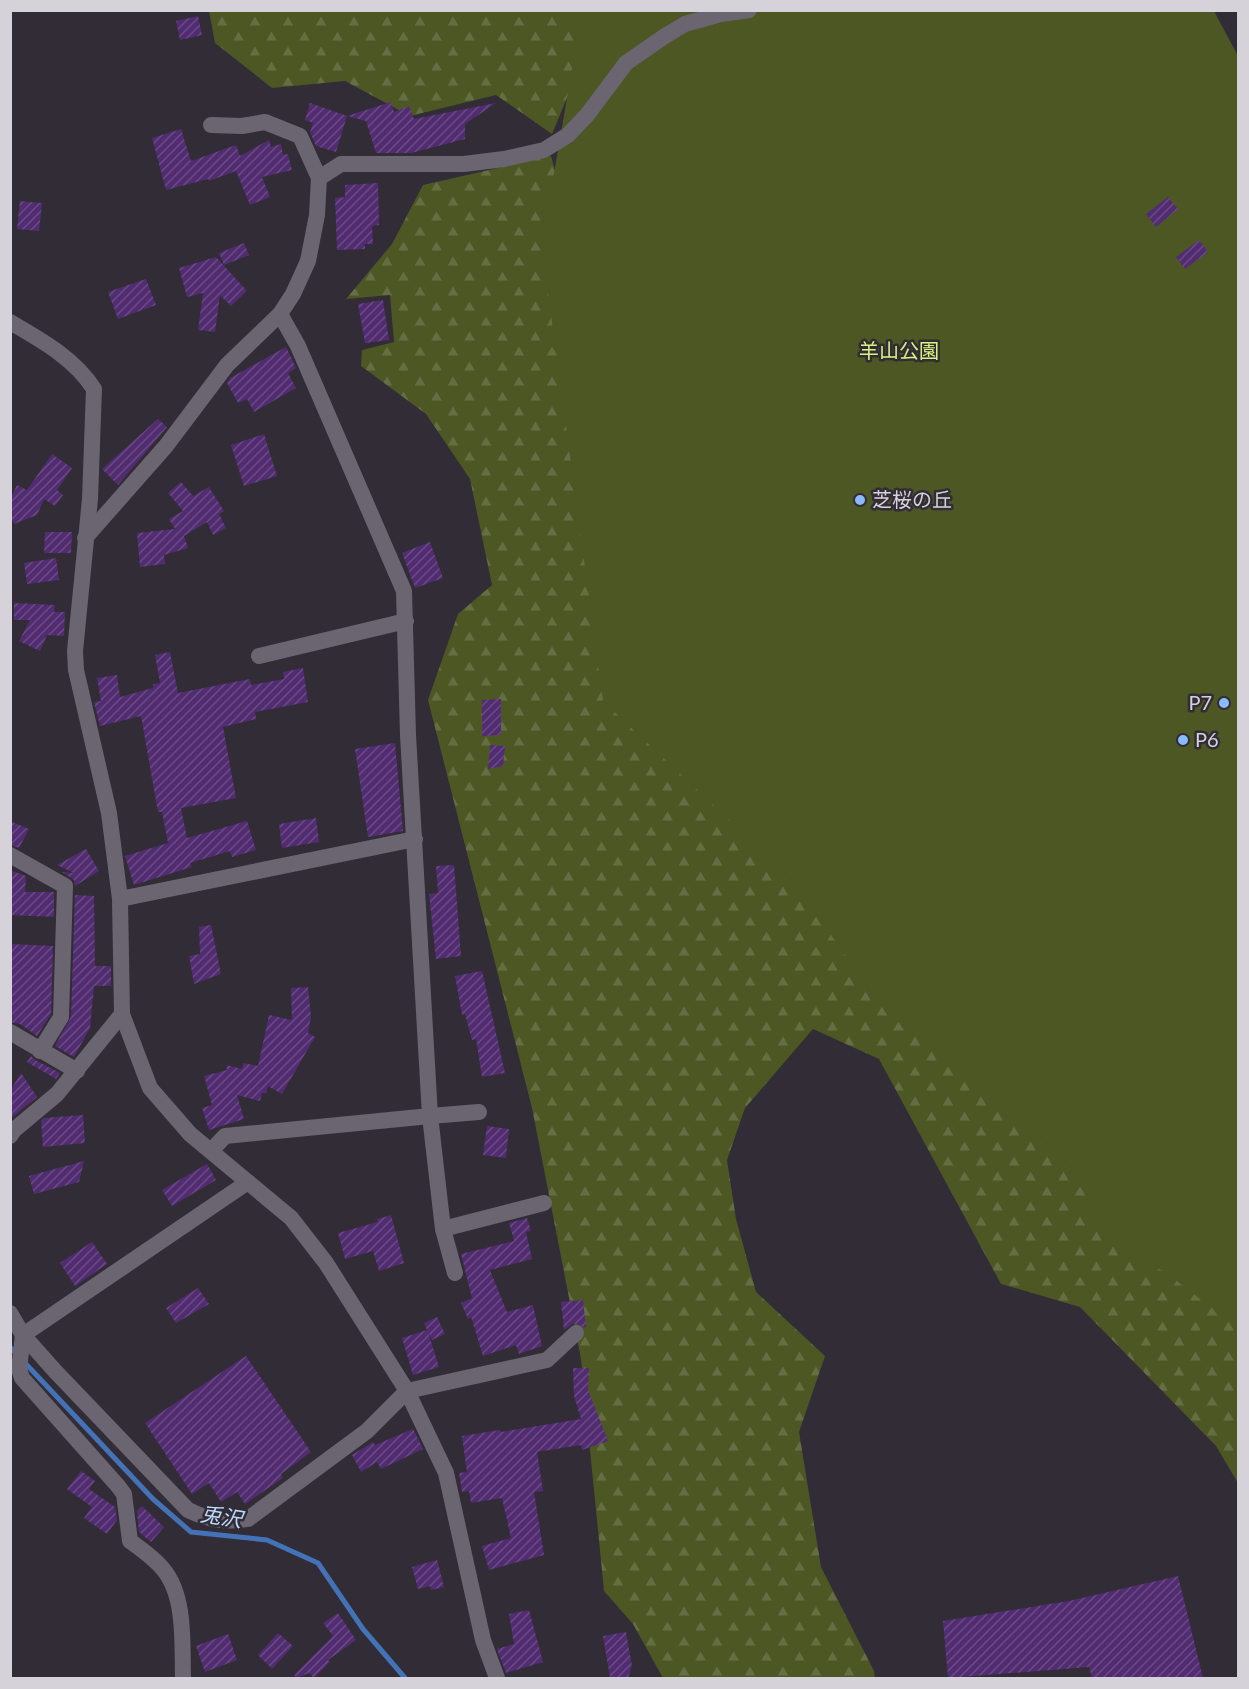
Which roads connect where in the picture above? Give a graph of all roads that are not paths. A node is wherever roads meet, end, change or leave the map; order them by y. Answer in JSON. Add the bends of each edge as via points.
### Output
{"nodes":[{"id":1,"x":749,"y":10,"type":"edge"},
{"id":2,"x":211,"y":125,"type":"dead end"},
{"id":3,"x":319,"y":178,"type":"junction"},
{"id":4,"x":280,"y":314,"type":"junction"},
{"id":5,"x":10,"y":322,"type":"edge"},
{"id":6,"x":85,"y":538,"type":"junction"},
{"id":7,"x":406,"y":621,"type":"junction"},
{"id":8,"x":259,"y":656,"type":"dead end"},
{"id":9,"x":415,"y":839,"type":"junction"},
{"id":10,"x":10,"y":855,"type":"edge"},
{"id":11,"x":120,"y":899,"type":"junction"},
{"id":12,"x":122,"y":1014,"type":"junction"},
{"id":13,"x":10,"y":1032,"type":"edge"},
{"id":14,"x":40,"y":1051,"type":"junction"},
{"id":15,"x":77,"y":1071,"type":"junction"},
{"id":16,"x":479,"y":1112,"type":"dead end"},
{"id":17,"x":430,"y":1116,"type":"junction"},
{"id":18,"x":10,"y":1136,"type":"edge"},
{"id":19,"x":211,"y":1151,"type":"junction"},
{"id":20,"x":248,"y":1182,"type":"junction"},
{"id":21,"x":544,"y":1203,"type":"dead end"},
{"id":22,"x":442,"y":1229,"type":"junction"},
{"id":23,"x":455,"y":1273,"type":"dead end"},
{"id":24,"x":10,"y":1313,"type":"edge"},
{"id":25,"x":576,"y":1333,"type":"dead end"},
{"id":26,"x":23,"y":1335,"type":"junction"},
{"id":27,"x":407,"y":1391,"type":"junction"},
{"id":28,"x":183,"y":1678,"type":"edge"},
{"id":29,"x":497,"y":1678,"type":"edge"}],
"edges":[{"from":1,"to":3,"type":"street","via":[[685,24],[655,43],[626,63],[568,135],[544,150],[464,164],[340,164]]},
{"from":2,"to":3,"type":"street","via":[[265,122],[300,136]]},
{"from":3,"to":4,"type":"street","via":[[317,216],[308,261]]},
{"from":4,"to":6,"type":"street","via":[[227,365],[166,446]]},
{"from":4,"to":7,"type":"street","via":[[298,346],[404,591]]},
{"from":5,"to":6,"type":"street","via":[[68,360],[94,389]]},
{"from":6,"to":11,"type":"street","via":[[76,670],[109,813]]},
{"from":7,"to":8,"type":"street"},
{"from":7,"to":9,"type":"street"},
{"from":9,"to":11,"type":"street"},
{"from":9,"to":17,"type":"street"},
{"from":10,"to":14,"type":"street","via":[[65,886],[61,1017]]},
{"from":11,"to":12,"type":"street"},
{"from":12,"to":15,"type":"street"},
{"from":12,"to":19,"type":"street","via":[[150,1088],[170,1114]]},
{"from":13,"to":14,"type":"street"},
{"from":14,"to":15,"type":"street"},
{"from":15,"to":18,"type":"street"},
{"from":16,"to":17,"type":"street"},
{"from":17,"to":19,"type":"street","via":[[225,1136]]},
{"from":17,"to":22,"type":"street"},
{"from":19,"to":20,"type":"street"},
{"from":20,"to":26,"type":"street"},
{"from":20,"to":27,"type":"street","via":[[291,1218],[326,1263]]},
{"from":21,"to":22,"type":"street"},
{"from":22,"to":23,"type":"street"},
{"from":24,"to":26,"type":"street"},
{"from":25,"to":27,"type":"street","via":[[547,1360]]},
{"from":26,"to":27,"type":"street","via":[[188,1510],[212,1520],[248,1519],[367,1431]]},
{"from":26,"to":28,"type":"street","via":[[19,1369],[22,1378],[124,1494],[130,1541],[163,1569],[172,1583]]},
{"from":27,"to":29,"type":"street","via":[[446,1473],[483,1640]]}]}
